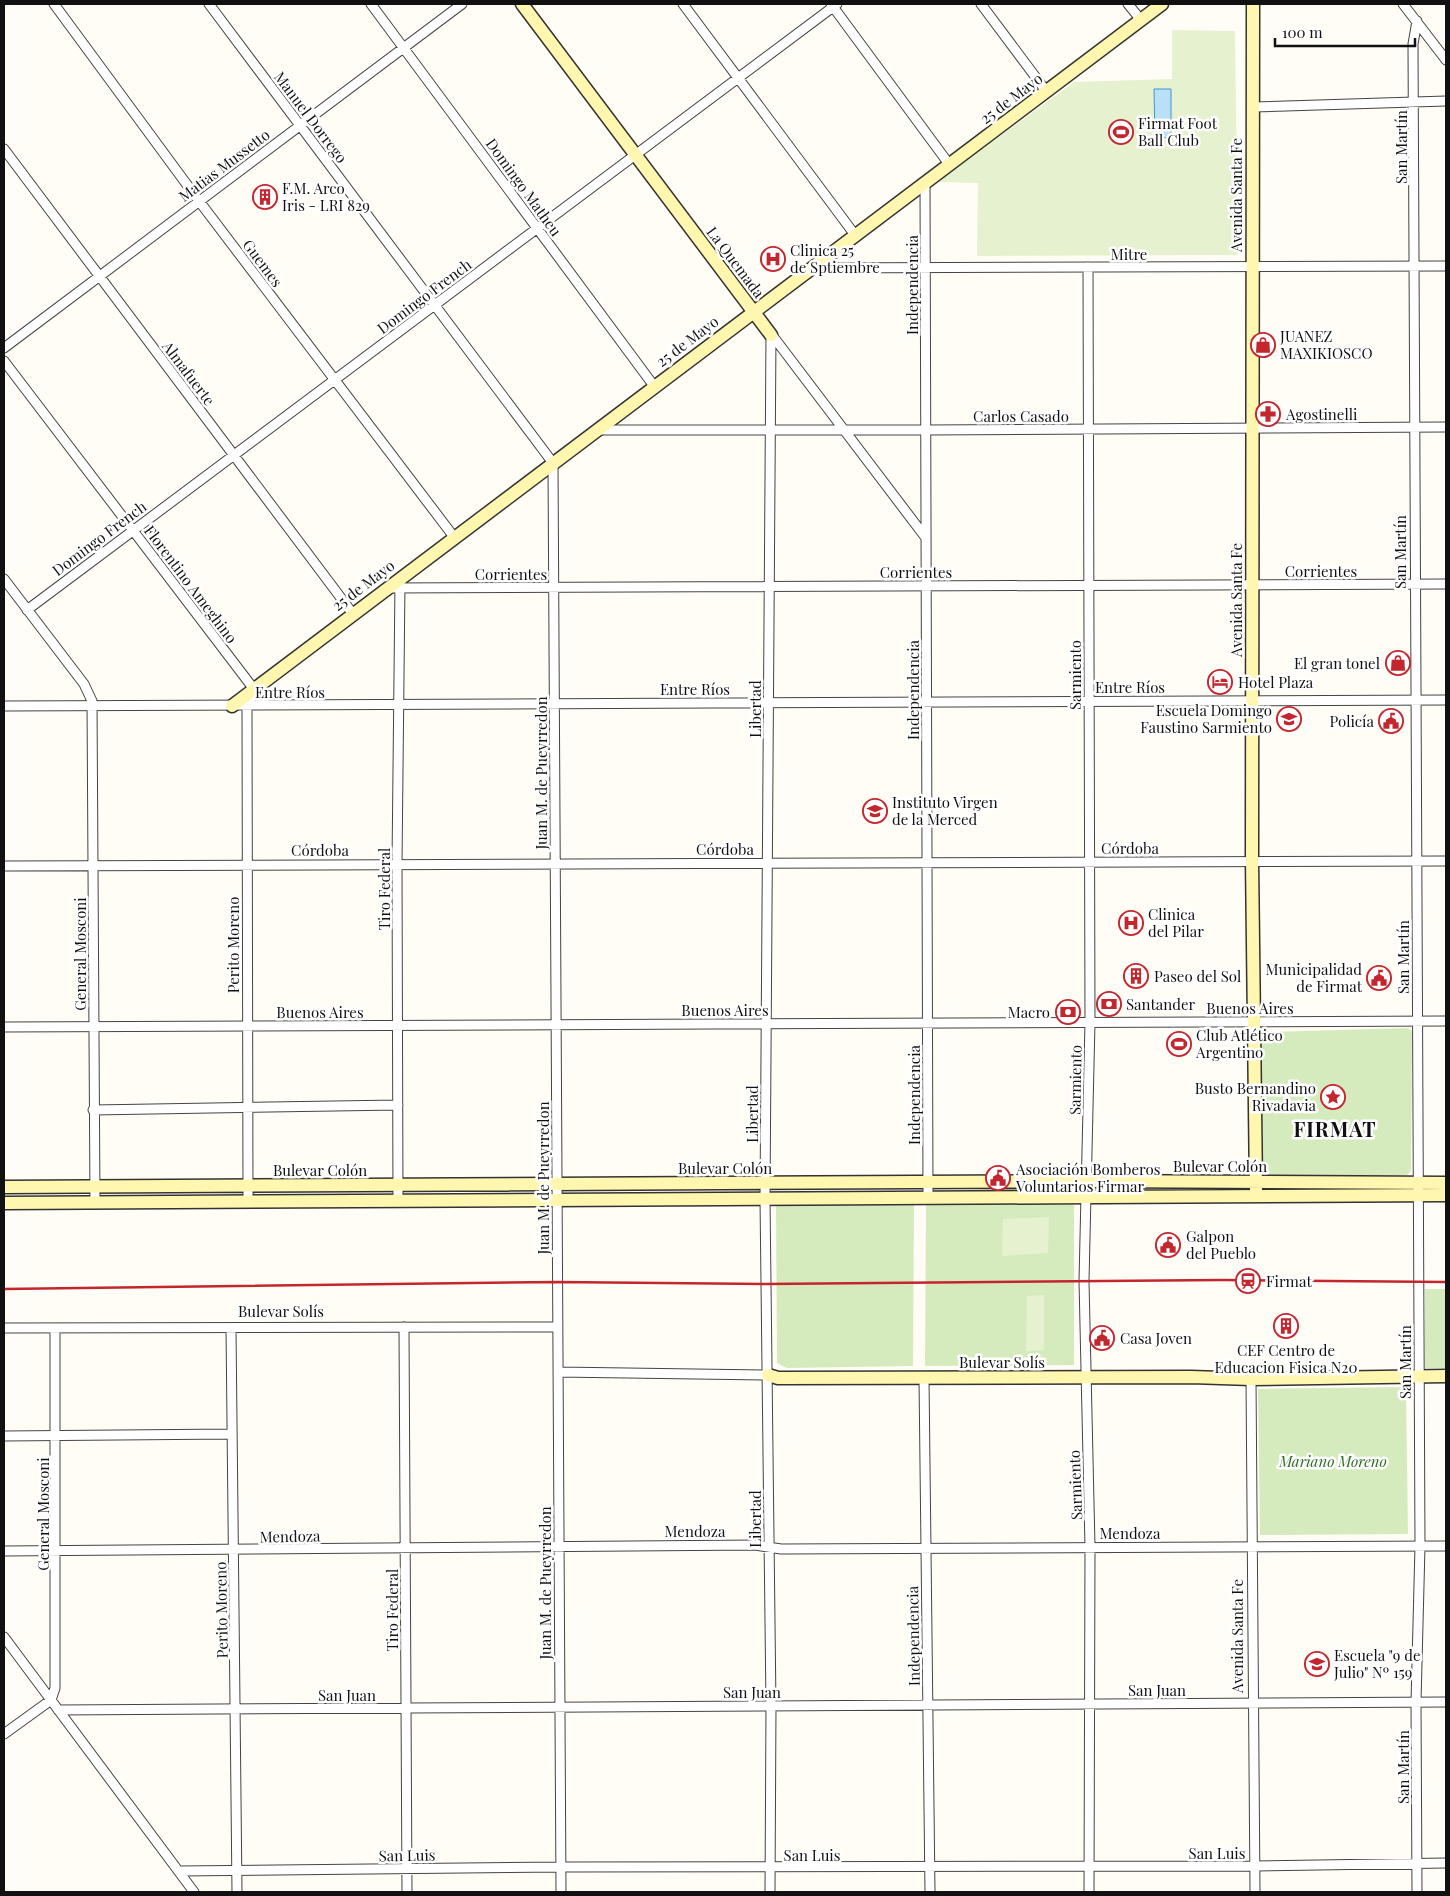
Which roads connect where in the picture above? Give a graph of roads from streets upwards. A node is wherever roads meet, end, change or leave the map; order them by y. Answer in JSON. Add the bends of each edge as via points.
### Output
{"nodes":[{"id":1,"x":54,"y":4,"type":"edge"},
{"id":2,"x":209,"y":4,"type":"edge"},
{"id":3,"x":371,"y":4,"type":"edge"},
{"id":4,"x":462,"y":4,"type":"edge"},
{"id":5,"x":522,"y":4,"type":"edge"},
{"id":6,"x":683,"y":4,"type":"edge"},
{"id":7,"x":981,"y":4,"type":"edge"},
{"id":8,"x":1128,"y":4,"type":"edge"},
{"id":9,"x":1162,"y":4,"type":"edge"},
{"id":10,"x":1253,"y":4,"type":"edge"},
{"id":11,"x":1403,"y":4,"type":"edge"},
{"id":12,"x":833,"y":5,"type":"edge"},
{"id":13,"x":1141,"y":20,"type":"junction"},
{"id":14,"x":1416,"y":21,"type":"junction"},
{"id":15,"x":404,"y":48,"type":"junction"},
{"id":16,"x":1446,"y":60,"type":"edge"},
{"id":17,"x":738,"y":78,"type":"junction"},
{"id":18,"x":1046,"y":92,"type":"junction"},
{"id":19,"x":1446,"y":101,"type":"edge"},
{"id":20,"x":1415,"y":102,"type":"junction"},
{"id":21,"x":1252,"y":106,"type":"junction"},
{"id":22,"x":300,"y":125,"type":"junction"},
{"id":23,"x":4,"y":149,"type":"edge"},
{"id":24,"x":635,"y":155,"type":"junction"},
{"id":25,"x":949,"y":164,"type":"junction"},
{"id":26,"x":925,"y":182,"type":"junction"},
{"id":27,"x":199,"y":201,"type":"junction"},
{"id":28,"x":537,"y":228,"type":"junction"},
{"id":29,"x":855,"y":235,"type":"junction"},
{"id":30,"x":1446,"y":266,"type":"edge"},
{"id":31,"x":1088,"y":267,"type":"junction"},
{"id":32,"x":1414,"y":267,"type":"junction"},
{"id":33,"x":812,"y":268,"type":"junction"},
{"id":34,"x":926,"y":268,"type":"junction"},
{"id":35,"x":1253,"y":268,"type":"junction"},
{"id":36,"x":99,"y":276,"type":"junction"},
{"id":37,"x":434,"y":305,"type":"junction"},
{"id":38,"x":754,"y":312,"type":"junction"},
{"id":39,"x":771,"y":335,"type":"junction"},
{"id":40,"x":4,"y":348,"type":"edge"},
{"id":41,"x":4,"y":361,"type":"edge"},
{"id":42,"x":334,"y":380,"type":"junction"},
{"id":43,"x":654,"y":386,"type":"junction"},
{"id":44,"x":1446,"y":426,"type":"edge"},
{"id":45,"x":1413,"y":427,"type":"junction"},
{"id":46,"x":1253,"y":428,"type":"junction"},
{"id":47,"x":1088,"y":429,"type":"junction"},
{"id":48,"x":596,"y":430,"type":"junction"},
{"id":49,"x":771,"y":430,"type":"junction"},
{"id":50,"x":843,"y":430,"type":"junction"},
{"id":51,"x":926,"y":430,"type":"junction"},
{"id":52,"x":233,"y":455,"type":"junction"},
{"id":53,"x":553,"y":463,"type":"junction"},
{"id":54,"x":133,"y":530,"type":"junction"},
{"id":55,"x":454,"y":537,"type":"junction"},
{"id":56,"x":926,"y":538,"type":"junction"},
{"id":57,"x":4,"y":579,"type":"edge"},
{"id":58,"x":400,"y":583,"type":"junction"},
{"id":59,"x":1414,"y":584,"type":"junction"},
{"id":60,"x":1446,"y":584,"type":"edge"},
{"id":61,"x":1089,"y":585,"type":"junction"},
{"id":62,"x":1252,"y":585,"type":"junction"},
{"id":63,"x":770,"y":586,"type":"junction"},
{"id":64,"x":926,"y":586,"type":"junction"},
{"id":65,"x":554,"y":587,"type":"junction"},
{"id":66,"x":27,"y":610,"type":"junction"},
{"id":67,"x":352,"y":614,"type":"junction"},
{"id":68,"x":254,"y":689,"type":"junction"},
{"id":69,"x":1415,"y":700,"type":"junction"},
{"id":70,"x":1446,"y":700,"type":"edge"},
{"id":71,"x":1089,"y":701,"type":"junction"},
{"id":72,"x":1252,"y":701,"type":"junction"},
{"id":73,"x":769,"y":702,"type":"junction"},
{"id":74,"x":926,"y":702,"type":"junction"},
{"id":75,"x":554,"y":704,"type":"junction"},
{"id":76,"x":266,"y":705,"type":"junction"},
{"id":77,"x":399,"y":705,"type":"junction"},
{"id":78,"x":4,"y":706,"type":"edge"},
{"id":79,"x":92,"y":706,"type":"junction"},
{"id":80,"x":232,"y":706,"type":"junction"},
{"id":81,"x":248,"y":706,"type":"junction"},
{"id":82,"x":1252,"y":861,"type":"junction"},
{"id":83,"x":1416,"y":861,"type":"junction"},
{"id":84,"x":1446,"y":861,"type":"edge"},
{"id":85,"x":768,"y":862,"type":"junction"},
{"id":86,"x":927,"y":862,"type":"junction"},
{"id":87,"x":1090,"y":862,"type":"junction"},
{"id":88,"x":555,"y":863,"type":"junction"},
{"id":89,"x":247,"y":864,"type":"junction"},
{"id":90,"x":397,"y":864,"type":"junction"},
{"id":91,"x":94,"y":865,"type":"junction"},
{"id":92,"x":4,"y":866,"type":"edge"},
{"id":93,"x":1417,"y":1021,"type":"junction"},
{"id":94,"x":1446,"y":1021,"type":"edge"},
{"id":95,"x":1090,"y":1022,"type":"junction"},
{"id":96,"x":1253,"y":1022,"type":"junction"},
{"id":97,"x":927,"y":1023,"type":"junction"},
{"id":98,"x":766,"y":1024,"type":"junction"},
{"id":99,"x":398,"y":1025,"type":"junction"},
{"id":100,"x":556,"y":1025,"type":"junction"},
{"id":101,"x":4,"y":1026,"type":"edge"},
{"id":102,"x":93,"y":1026,"type":"junction"},
{"id":103,"x":247,"y":1026,"type":"junction"},
{"id":104,"x":398,"y":1105,"type":"junction"},
{"id":105,"x":247,"y":1107,"type":"junction"},
{"id":106,"x":93,"y":1110,"type":"junction"},
{"id":107,"x":1086,"y":1181,"type":"junction"},
{"id":108,"x":1256,"y":1182,"type":"junction"},
{"id":109,"x":1446,"y":1183,"type":"edge"},
{"id":110,"x":766,"y":1184,"type":"junction"},
{"id":111,"x":928,"y":1184,"type":"junction"},
{"id":112,"x":558,"y":1185,"type":"junction"},
{"id":113,"x":248,"y":1186,"type":"junction"},
{"id":114,"x":398,"y":1186,"type":"junction"},
{"id":115,"x":4,"y":1187,"type":"edge"},
{"id":116,"x":95,"y":1187,"type":"junction"},
{"id":117,"x":1419,"y":1189,"type":"junction"},
{"id":118,"x":1446,"y":1195,"type":"edge"},
{"id":119,"x":1256,"y":1196,"type":"junction"},
{"id":120,"x":1086,"y":1197,"type":"junction"},
{"id":121,"x":928,"y":1198,"type":"junction"},
{"id":122,"x":766,"y":1199,"type":"junction"},
{"id":123,"x":557,"y":1200,"type":"junction"},
{"id":124,"x":94,"y":1202,"type":"junction"},
{"id":125,"x":248,"y":1202,"type":"junction"},
{"id":126,"x":398,"y":1202,"type":"junction"},
{"id":127,"x":4,"y":1203,"type":"edge"},
{"id":128,"x":404,"y":1327,"type":"junction"},
{"id":129,"x":557,"y":1327,"type":"junction"},
{"id":130,"x":4,"y":1328,"type":"edge"},
{"id":131,"x":55,"y":1328,"type":"junction"},
{"id":132,"x":231,"y":1328,"type":"junction"},
{"id":133,"x":558,"y":1372,"type":"junction"},
{"id":134,"x":768,"y":1376,"type":"junction"},
{"id":135,"x":1446,"y":1376,"type":"edge"},
{"id":136,"x":1418,"y":1377,"type":"junction"},
{"id":137,"x":1085,"y":1378,"type":"junction"},
{"id":138,"x":924,"y":1379,"type":"junction"},
{"id":139,"x":1251,"y":1379,"type":"junction"},
{"id":140,"x":232,"y":1434,"type":"junction"},
{"id":141,"x":4,"y":1436,"type":"edge"},
{"id":142,"x":56,"y":1436,"type":"junction"},
{"id":143,"x":558,"y":1546,"type":"junction"},
{"id":144,"x":1252,"y":1546,"type":"junction"},
{"id":145,"x":1420,"y":1546,"type":"junction"},
{"id":146,"x":1446,"y":1546,"type":"edge"},
{"id":147,"x":769,"y":1547,"type":"junction"},
{"id":148,"x":1090,"y":1547,"type":"junction"},
{"id":149,"x":926,"y":1548,"type":"junction"},
{"id":150,"x":405,"y":1549,"type":"junction"},
{"id":151,"x":234,"y":1550,"type":"junction"},
{"id":152,"x":4,"y":1551,"type":"edge"},
{"id":153,"x":57,"y":1551,"type":"junction"},
{"id":154,"x":4,"y":1637,"type":"edge"},
{"id":155,"x":51,"y":1700,"type":"junction"},
{"id":156,"x":1416,"y":1702,"type":"junction"},
{"id":157,"x":1446,"y":1702,"type":"edge"},
{"id":158,"x":1254,"y":1703,"type":"junction"},
{"id":159,"x":1090,"y":1704,"type":"junction"},
{"id":160,"x":928,"y":1705,"type":"junction"},
{"id":161,"x":771,"y":1706,"type":"junction"},
{"id":162,"x":559,"y":1707,"type":"junction"},
{"id":163,"x":406,"y":1708,"type":"junction"},
{"id":164,"x":235,"y":1709,"type":"junction"},
{"id":165,"x":58,"y":1710,"type":"junction"},
{"id":166,"x":4,"y":1734,"type":"edge"},
{"id":167,"x":1417,"y":1863,"type":"junction"},
{"id":168,"x":1446,"y":1863,"type":"edge"},
{"id":169,"x":1255,"y":1866,"type":"junction"},
{"id":170,"x":560,"y":1867,"type":"junction"},
{"id":171,"x":1089,"y":1867,"type":"junction"},
{"id":172,"x":770,"y":1868,"type":"junction"},
{"id":173,"x":930,"y":1868,"type":"junction"},
{"id":174,"x":407,"y":1869,"type":"junction"},
{"id":175,"x":179,"y":1871,"type":"junction"},
{"id":176,"x":237,"y":1871,"type":"junction"},
{"id":177,"x":194,"y":1892,"type":"edge"},
{"id":178,"x":238,"y":1892,"type":"edge"},
{"id":179,"x":407,"y":1892,"type":"edge"},
{"id":180,"x":561,"y":1892,"type":"edge"},
{"id":181,"x":770,"y":1892,"type":"edge"},
{"id":182,"x":930,"y":1892,"type":"edge"},
{"id":183,"x":1089,"y":1892,"type":"edge"},
{"id":184,"x":1255,"y":1892,"type":"edge"},
{"id":185,"x":1417,"y":1892,"type":"edge"}],
"edges":[{"from":1,"to":27,"type":"street","name":"Guemes"},
{"from":2,"to":22,"type":"street","name":"Manuel Dorrego"},
{"from":3,"to":15,"type":"street","name":"Domingo Matheu"},
{"from":4,"to":15,"type":"street","name":"Matias Mussetto"},
{"from":5,"to":24,"type":"street","name":"La Quemada"},
{"from":6,"to":17,"type":"street"},
{"from":7,"to":18,"type":"street"},
{"from":8,"to":13,"type":"street"},
{"from":9,"to":13,"type":"street","name":"25 de Mayo"},
{"from":10,"to":21,"type":"street","name":"Avenida Santa Fe"},
{"from":11,"to":14,"type":"street"},
{"from":12,"to":17,"type":"street","name":"Domingo French"},
{"from":12,"to":25,"type":"street"},
{"from":13,"to":18,"type":"street","name":"25 de Mayo"},
{"from":14,"to":16,"type":"street"},
{"from":14,"to":20,"type":"street","name":"San Martín","via":[[1413,44]]},
{"from":15,"to":22,"type":"street","name":"Matias Mussetto"},
{"from":15,"to":28,"type":"street","name":"Domingo Matheu"},
{"from":17,"to":24,"type":"street","name":"Domingo French"},
{"from":17,"to":29,"type":"street"},
{"from":18,"to":25,"type":"street","name":"25 de Mayo"},
{"from":19,"to":20,"type":"street"},
{"from":20,"to":21,"type":"street"},
{"from":20,"to":32,"type":"street","name":"San Martín"},
{"from":21,"to":35,"type":"street","name":"Avenida Santa Fe"},
{"from":22,"to":27,"type":"street","name":"Matias Mussetto"},
{"from":22,"to":37,"type":"street","name":"Manuel Dorrego"},
{"from":23,"to":36,"type":"street","name":"Almafuerte"},
{"from":24,"to":28,"type":"street","name":"Domingo French"},
{"from":24,"to":38,"type":"street","name":"La Quemada"},
{"from":25,"to":26,"type":"street","name":"25 de Mayo"},
{"from":26,"to":29,"type":"street","name":"25 de Mayo"},
{"from":26,"to":34,"type":"street","name":"Independencia"},
{"from":27,"to":36,"type":"street","name":"Matias Mussetto"},
{"from":27,"to":42,"type":"street","name":"Guemes"},
{"from":28,"to":37,"type":"street","name":"Domingo French"},
{"from":28,"to":43,"type":"street","name":"Domingo Matheu"},
{"from":29,"to":33,"type":"street","name":"25 de Mayo"},
{"from":30,"to":32,"type":"street","name":"Mitre"},
{"from":31,"to":34,"type":"street","name":"Mitre"},
{"from":31,"to":35,"type":"street","name":"Mitre"},
{"from":31,"to":47,"type":"street","name":"Sarmiento"},
{"from":32,"to":35,"type":"street","name":"Mitre"},
{"from":32,"to":45,"type":"street","name":"San Martín"},
{"from":33,"to":34,"type":"street","name":"Mitre"},
{"from":33,"to":38,"type":"street","name":"25 de Mayo"},
{"from":34,"to":51,"type":"street","name":"Independencia"},
{"from":35,"to":46,"type":"street","name":"Avenida Santa Fe"},
{"from":36,"to":40,"type":"street","name":"Matias Mussetto"},
{"from":36,"to":52,"type":"street","name":"Almafuerte"},
{"from":37,"to":42,"type":"street","name":"Domingo French"},
{"from":37,"to":53,"type":"street","name":"Manuel Dorrego"},
{"from":38,"to":39,"type":"street","name":"La Quemada"},
{"from":38,"to":43,"type":"street","name":"25 de Mayo"},
{"from":39,"to":49,"type":"street","name":"Libertad"},
{"from":39,"to":50,"type":"street","name":"La Quemada"},
{"from":41,"to":54,"type":"street","name":"Florentino Ameghino"},
{"from":42,"to":52,"type":"street","name":"Domingo French"},
{"from":42,"to":55,"type":"street","name":"Guemes"},
{"from":43,"to":48,"type":"street","name":"25 de Mayo"},
{"from":44,"to":45,"type":"street","name":"Carlos Casado"},
{"from":45,"to":46,"type":"street","name":"Carlos Casado"},
{"from":45,"to":59,"type":"street","name":"San Martín"},
{"from":46,"to":47,"type":"street","name":"Carlos Casado"},
{"from":46,"to":62,"type":"street","name":"Avenida Santa Fe"},
{"from":47,"to":51,"type":"street","name":"Carlos Casado"},
{"from":47,"to":61,"type":"street","name":"Sarmiento"},
{"from":48,"to":49,"type":"street","name":"Carlos Casado"},
{"from":48,"to":53,"type":"street","name":"25 de Mayo"},
{"from":49,"to":50,"type":"street","name":"Carlos Casado"},
{"from":49,"to":63,"type":"street","name":"Libertad"},
{"from":50,"to":51,"type":"street","name":"Carlos Casado"},
{"from":50,"to":56,"type":"street","name":"La Quemada"},
{"from":51,"to":56,"type":"street","name":"Independencia"},
{"from":52,"to":54,"type":"street","name":"Domingo French"},
{"from":52,"to":67,"type":"street","name":"Almafuerte"},
{"from":53,"to":55,"type":"street","name":"25 de Mayo"},
{"from":53,"to":65,"type":"street","name":"Juan M. de Pueyrredon"},
{"from":54,"to":66,"type":"street","name":"Domingo French"},
{"from":54,"to":68,"type":"street","name":"Florentino Ameghino"},
{"from":55,"to":58,"type":"street","name":"25 de Mayo"},
{"from":56,"to":64,"type":"street","name":"Independencia"},
{"from":57,"to":66,"type":"street"},
{"from":58,"to":65,"type":"street","name":"Corrientes"},
{"from":58,"to":67,"type":"street","name":"25 de Mayo","via":[[386,588]]},
{"from":58,"to":77,"type":"street","name":"Tiro Federal"},
{"from":59,"to":60,"type":"street","name":"Corrientes"},
{"from":59,"to":62,"type":"street","name":"Corrientes"},
{"from":59,"to":69,"type":"street","name":"San Martín"},
{"from":61,"to":62,"type":"street","name":"Corrientes"},
{"from":61,"to":64,"type":"street","name":"Corrientes"},
{"from":61,"to":71,"type":"street","name":"Sarmiento"},
{"from":62,"to":72,"type":"street","name":"Avenida Santa Fe"},
{"from":63,"to":64,"type":"street","name":"Corrientes"},
{"from":63,"to":65,"type":"street","name":"Corrientes"},
{"from":63,"to":73,"type":"street","name":"Libertad"},
{"from":64,"to":74,"type":"street","name":"Independencia"},
{"from":65,"to":75,"type":"street","name":"Juan M. de Pueyrredon"},
{"from":66,"to":79,"type":"street","via":[[89,691]]},
{"from":67,"to":68,"type":"street","name":"25 de Mayo"},
{"from":68,"to":76,"type":"street","name":"Florentino Ameghino"},
{"from":68,"to":80,"type":"street","name":"25 de Mayo"},
{"from":68,"to":81,"type":"street","name":"Perito Moreno"},
{"from":69,"to":70,"type":"street","name":"Entre Ríos"},
{"from":69,"to":72,"type":"street","name":"Entre Ríos"},
{"from":69,"to":83,"type":"street","name":"San Martín"},
{"from":71,"to":72,"type":"street","name":"Entre Ríos"},
{"from":71,"to":74,"type":"street","name":"Entre Ríos"},
{"from":71,"to":87,"type":"street","name":"Sarmiento"},
{"from":72,"to":82,"type":"street","name":"Avenida Santa Fe"},
{"from":73,"to":74,"type":"street","name":"Entre Ríos"},
{"from":73,"to":75,"type":"street","name":"Entre Ríos"},
{"from":73,"to":85,"type":"street","name":"Libertad"},
{"from":74,"to":86,"type":"street","name":"Independencia"},
{"from":75,"to":77,"type":"street","name":"Entre Ríos"},
{"from":75,"to":88,"type":"street","name":"Juan M. de Pueyrredon"},
{"from":76,"to":77,"type":"street","name":"Entre Ríos"},
{"from":76,"to":81,"type":"street","name":"Entre Ríos"},
{"from":77,"to":90,"type":"street","name":"Tiro Federal"},
{"from":78,"to":79,"type":"street","name":"Entre Ríos"},
{"from":79,"to":80,"type":"street","name":"Entre Ríos"},
{"from":79,"to":91,"type":"street","name":"General Mosconi"},
{"from":80,"to":81,"type":"street","name":"Entre Ríos"},
{"from":81,"to":89,"type":"street","name":"Perito Moreno"},
{"from":82,"to":83,"type":"street","name":"Córdoba"},
{"from":82,"to":87,"type":"street","name":"Córdoba"},
{"from":82,"to":96,"type":"street","name":"Avenida Santa Fe"},
{"from":83,"to":84,"type":"street","name":"Córdoba"},
{"from":83,"to":93,"type":"street","name":"San Martín"},
{"from":85,"to":86,"type":"street","name":"Córdoba"},
{"from":85,"to":88,"type":"street","name":"Córdoba"},
{"from":85,"to":98,"type":"street","name":"Libertad"},
{"from":86,"to":87,"type":"street","name":"Córdoba"},
{"from":86,"to":97,"type":"street","name":"Independencia"},
{"from":87,"to":95,"type":"street","name":"Sarmiento"},
{"from":88,"to":90,"type":"street","name":"Córdoba"},
{"from":88,"to":100,"type":"street","name":"Juan M. de Pueyrredon"},
{"from":89,"to":90,"type":"street","name":"Córdoba"},
{"from":89,"to":91,"type":"street","name":"Córdoba"},
{"from":89,"to":103,"type":"street","name":"Perito Moreno"},
{"from":90,"to":99,"type":"street","name":"Tiro Federal"},
{"from":91,"to":92,"type":"street","name":"Córdoba"},
{"from":91,"to":102,"type":"street","name":"General Mosconi"},
{"from":93,"to":94,"type":"street","name":"Buenos Aires"},
{"from":93,"to":96,"type":"street","name":"Buenos Aires"},
{"from":93,"to":117,"type":"street","name":"San Martín"},
{"from":95,"to":96,"type":"street","name":"Buenos Aires"},
{"from":95,"to":97,"type":"street","name":"Buenos Aires"},
{"from":95,"to":107,"type":"street","name":"Sarmiento"},
{"from":96,"to":108,"type":"street","name":"Avenida Santa Fe"},
{"from":97,"to":98,"type":"street","name":"Buenos Aires"},
{"from":97,"to":111,"type":"street","name":"Independencia"},
{"from":98,"to":100,"type":"street","name":"Buenos Aires"},
{"from":98,"to":110,"type":"street","name":"Libertad"},
{"from":99,"to":100,"type":"street","name":"Buenos Aires"},
{"from":99,"to":103,"type":"street","name":"Buenos Aires"},
{"from":99,"to":104,"type":"street","name":"Tiro Federal"},
{"from":100,"to":112,"type":"street","name":"Juan M. de Pueyrredon"},
{"from":101,"to":102,"type":"street","name":"Buenos Aires"},
{"from":102,"to":103,"type":"street","name":"Buenos Aires"},
{"from":102,"to":106,"type":"street","name":"General Mosconi"},
{"from":103,"to":105,"type":"street","name":"Perito Moreno"},
{"from":104,"to":105,"type":"street"},
{"from":104,"to":114,"type":"street","name":"Tiro Federal"},
{"from":105,"to":106,"type":"street"},
{"from":105,"to":113,"type":"street","name":"Perito Moreno"},
{"from":106,"to":116,"type":"street","name":"General Mosconi"},
{"from":107,"to":108,"type":"street","name":"Bulevar Colón"},
{"from":107,"to":111,"type":"street","name":"Bulevar Colón"},
{"from":107,"to":120,"type":"street","name":"Sarmiento"},
{"from":108,"to":117,"type":"street","name":"Bulevar Colón"},
{"from":108,"to":119,"type":"street","name":"Avenida Santa Fe"},
{"from":109,"to":117,"type":"street","name":"Bulevar Colón"},
{"from":110,"to":111,"type":"street","name":"Bulevar Colón"},
{"from":110,"to":112,"type":"street","name":"Bulevar Colón"},
{"from":110,"to":122,"type":"street","name":"Libertad"},
{"from":111,"to":121,"type":"street","name":"Independencia"},
{"from":112,"to":114,"type":"street","name":"Bulevar Colón"},
{"from":112,"to":123,"type":"street","name":"Juan M. de Pueyrredon"},
{"from":113,"to":114,"type":"street","name":"Bulevar Colón"},
{"from":113,"to":116,"type":"street","name":"Bulevar Colón"},
{"from":113,"to":125,"type":"street","name":"Perito Moreno"},
{"from":114,"to":126,"type":"street","name":"Tiro Federal"},
{"from":115,"to":116,"type":"street","name":"Bulevar Colón"},
{"from":116,"to":124,"type":"street","name":"General Mosconi"},
{"from":117,"to":118,"type":"street","name":"Bulevar Colón"},
{"from":117,"to":119,"type":"street","name":"Bulevar Colón"},
{"from":117,"to":136,"type":"street","name":"San Martín"},
{"from":119,"to":120,"type":"street","name":"Bulevar Colón"},
{"from":120,"to":121,"type":"street","name":"Bulevar Colón"},
{"from":120,"to":137,"type":"street","name":"Sarmiento"},
{"from":121,"to":122,"type":"street","name":"Bulevar Colón"},
{"from":122,"to":123,"type":"street","name":"Bulevar Colón"},
{"from":122,"to":134,"type":"street","name":"Libertad"},
{"from":123,"to":126,"type":"street","name":"Bulevar Colón"},
{"from":123,"to":129,"type":"street","name":"Juan M. de Pueyrredon"},
{"from":124,"to":125,"type":"street","name":"Bulevar Colón"},
{"from":124,"to":127,"type":"street","name":"Bulevar Colón"},
{"from":125,"to":126,"type":"street","name":"Bulevar Colón"},
{"from":128,"to":129,"type":"street","name":"Bulevar Solís"},
{"from":128,"to":132,"type":"street","name":"Bulevar Solís"},
{"from":128,"to":150,"type":"street","name":"Tiro Federal"},
{"from":129,"to":133,"type":"street","name":"Juan M. de Pueyrredon"},
{"from":130,"to":131,"type":"street","name":"Bulevar Solís"},
{"from":131,"to":132,"type":"street","name":"Bulevar Solís"},
{"from":131,"to":142,"type":"street","name":"General Mosconi"},
{"from":132,"to":140,"type":"street","name":"Perito Moreno"},
{"from":133,"to":134,"type":"street","name":"Bulevar Solís"},
{"from":133,"to":143,"type":"street","name":"Juan M. de Pueyrredon"},
{"from":134,"to":138,"type":"street","name":"Bulevar Solís"},
{"from":134,"to":147,"type":"street","name":"Libertad"},
{"from":135,"to":136,"type":"street","name":"Bulevar Solís"},
{"from":136,"to":139,"type":"street","name":"Bulevar Solís"},
{"from":136,"to":145,"type":"street","name":"San Martín"},
{"from":137,"to":138,"type":"street","name":"Bulevar Solís"},
{"from":137,"to":139,"type":"street","name":"Bulevar Solís"},
{"from":137,"to":148,"type":"street","name":"Sarmiento"},
{"from":138,"to":149,"type":"street","name":"Independencia"},
{"from":139,"to":144,"type":"street","name":"Avenida Santa Fe"},
{"from":140,"to":142,"type":"street"},
{"from":140,"to":151,"type":"street","name":"Perito Moreno"},
{"from":141,"to":142,"type":"street"},
{"from":142,"to":153,"type":"street","name":"General Mosconi"},
{"from":143,"to":147,"type":"street","name":"Mendoza"},
{"from":143,"to":150,"type":"street","name":"Mendoza"},
{"from":143,"to":162,"type":"street","name":"Juan M. de Pueyrredon"},
{"from":144,"to":145,"type":"street","name":"Mendoza"},
{"from":144,"to":148,"type":"street","name":"Mendoza"},
{"from":144,"to":158,"type":"street","name":"Avenida Santa Fe"},
{"from":145,"to":146,"type":"street","name":"Mendoza"},
{"from":145,"to":156,"type":"street","name":"San Martín"},
{"from":147,"to":149,"type":"street","name":"Mendoza","via":[[781,1550]]},
{"from":147,"to":161,"type":"street","name":"Libertad"},
{"from":148,"to":149,"type":"street","name":"Mendoza"},
{"from":148,"to":159,"type":"street","name":"Sarmiento"},
{"from":149,"to":160,"type":"street","name":"Independencia"},
{"from":150,"to":151,"type":"street","name":"Mendoza"},
{"from":150,"to":163,"type":"street","name":"Tiro Federal"},
{"from":151,"to":153,"type":"street","name":"Mendoza"},
{"from":151,"to":164,"type":"street","name":"Perito Moreno"},
{"from":152,"to":153,"type":"street","name":"Mendoza"},
{"from":153,"to":155,"type":"street","name":"General Mosconi","via":[[55,1688]]},
{"from":154,"to":155,"type":"street"},
{"from":155,"to":165,"type":"street"},
{"from":155,"to":166,"type":"street"},
{"from":156,"to":157,"type":"street","name":"San Juan"},
{"from":156,"to":158,"type":"street","name":"San Juan"},
{"from":156,"to":167,"type":"street","name":"San Martín"},
{"from":158,"to":159,"type":"street","name":"San Juan"},
{"from":158,"to":169,"type":"street","name":"Avenida Santa Fe"},
{"from":159,"to":160,"type":"street","name":"San Juan"},
{"from":159,"to":171,"type":"street","name":"Sarmiento"},
{"from":160,"to":161,"type":"street","name":"San Juan"},
{"from":160,"to":173,"type":"street","name":"Independencia"},
{"from":161,"to":162,"type":"street","name":"San Juan"},
{"from":161,"to":172,"type":"street","name":"Libertad"},
{"from":162,"to":163,"type":"street","name":"San Juan"},
{"from":162,"to":170,"type":"street","name":"Juan M. de Pueyrredon"},
{"from":163,"to":164,"type":"street","name":"San Juan"},
{"from":163,"to":174,"type":"street","name":"Tiro Federal"},
{"from":164,"to":165,"type":"street","name":"San Juan"},
{"from":164,"to":176,"type":"street","name":"Perito Moreno"},
{"from":165,"to":175,"type":"street"},
{"from":167,"to":168,"type":"street","name":"San Luis"},
{"from":167,"to":169,"type":"street","name":"San Luis"},
{"from":167,"to":185,"type":"street","name":"San Martín"},
{"from":169,"to":171,"type":"street","name":"San Luis"},
{"from":169,"to":184,"type":"street","name":"Avenida Santa Fe"},
{"from":170,"to":172,"type":"street","name":"San Luis"},
{"from":170,"to":174,"type":"street","name":"San Luis"},
{"from":170,"to":180,"type":"street","name":"Juan M. de Pueyrredon"},
{"from":171,"to":173,"type":"street","name":"San Luis"},
{"from":171,"to":183,"type":"street","name":"Sarmiento"},
{"from":172,"to":173,"type":"street","name":"San Luis"},
{"from":172,"to":181,"type":"street","name":"Libertad"},
{"from":173,"to":182,"type":"street","name":"Independencia"},
{"from":174,"to":176,"type":"street","name":"San Luis"},
{"from":174,"to":179,"type":"street","name":"Tiro Federal"},
{"from":175,"to":176,"type":"street","name":"San Luis"},
{"from":175,"to":177,"type":"street"},
{"from":176,"to":178,"type":"street","name":"Perito Moreno"}]}
